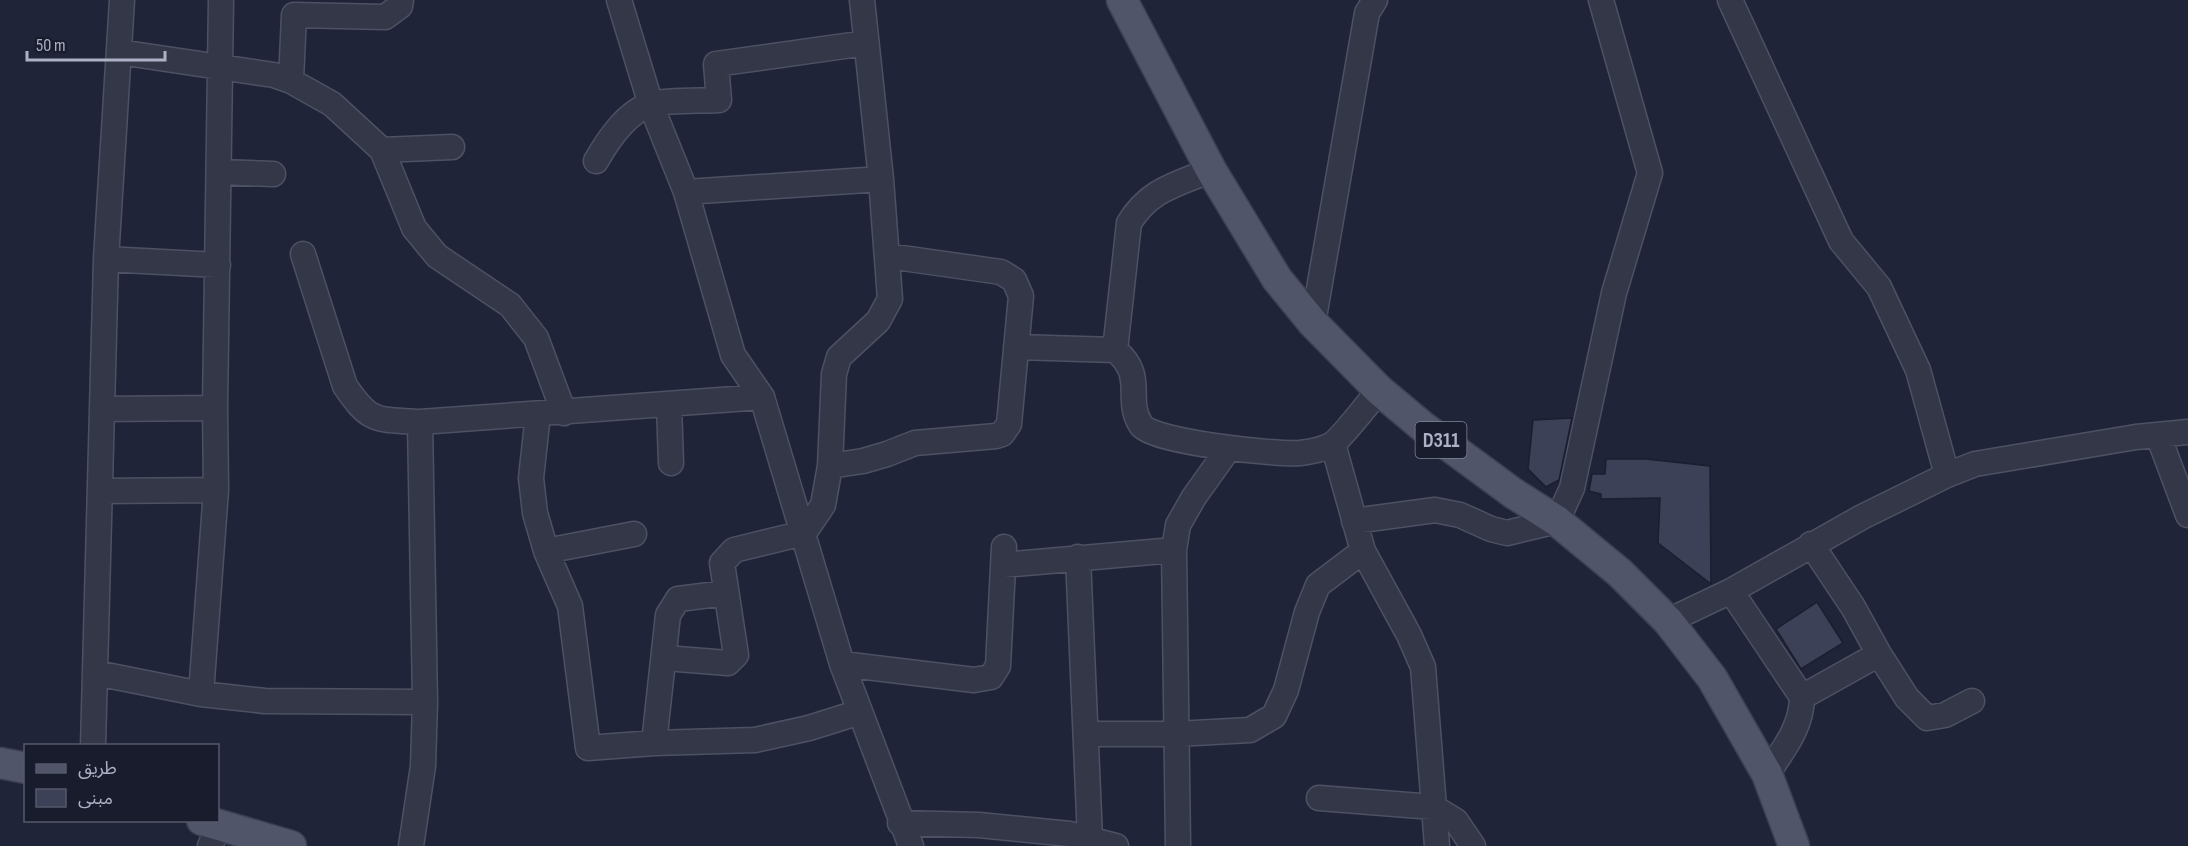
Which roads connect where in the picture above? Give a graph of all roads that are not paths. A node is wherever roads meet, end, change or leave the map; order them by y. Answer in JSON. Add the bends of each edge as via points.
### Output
{"nodes":[{"id":1,"x":122,"y":0,"type":"edge"},
{"id":2,"x":221,"y":0,"type":"edge"},
{"id":3,"x":400,"y":0,"type":"edge"},
{"id":4,"x":619,"y":0,"type":"edge"},
{"id":5,"x":862,"y":0,"type":"edge"},
{"id":6,"x":1122,"y":0,"type":"edge"},
{"id":7,"x":1375,"y":0,"type":"edge"},
{"id":8,"x":1601,"y":0,"type":"edge"},
{"id":9,"x":1730,"y":0,"type":"edge"},
{"id":10,"x":866,"y":43,"type":"junction"},
{"id":11,"x":119,"y":52,"type":"junction"},
{"id":12,"x":220,"y":65,"type":"junction"},
{"id":13,"x":291,"y":81,"type":"junction"},
{"id":14,"x":651,"y":105,"type":"junction"},
{"id":15,"x":452,"y":147,"type":"dead end"},
{"id":16,"x":382,"y":150,"type":"junction"},
{"id":17,"x":596,"y":161,"type":"dead end"},
{"id":18,"x":1211,"y":170,"type":"junction"},
{"id":19,"x":219,"y":172,"type":"junction"},
{"id":20,"x":273,"y":174,"type":"dead end"},
{"id":21,"x":881,"y":179,"type":"junction"},
{"id":22,"x":686,"y":192,"type":"junction"},
{"id":23,"x":303,"y":254,"type":"dead end"},
{"id":24,"x":888,"y":256,"type":"junction"},
{"id":25,"x":106,"y":259,"type":"junction"},
{"id":26,"x":218,"y":265,"type":"junction"},
{"id":27,"x":1313,"y":323,"type":"junction"},
{"id":28,"x":1016,"y":347,"type":"junction"},
{"id":29,"x":1115,"y":350,"type":"junction"},
{"id":30,"x":1379,"y":390,"type":"junction"},
{"id":31,"x":762,"y":397,"type":"junction"},
{"id":32,"x":669,"y":405,"type":"junction"},
{"id":33,"x":215,"y":408,"type":"junction"},
{"id":34,"x":102,"y":409,"type":"junction"},
{"id":35,"x":564,"y":413,"type":"junction"},
{"id":36,"x":538,"y":414,"type":"junction"},
{"id":37,"x":420,"y":422,"type":"junction"},
{"id":38,"x":2188,"y":432,"type":"edge"},
{"id":39,"x":2158,"y":435,"type":"junction"},
{"id":40,"x":1333,"y":444,"type":"junction"},
{"id":41,"x":1229,"y":448,"type":"junction"},
{"id":42,"x":671,"y":463,"type":"dead end"},
{"id":43,"x":830,"y":466,"type":"junction"},
{"id":44,"x":1947,"y":475,"type":"junction"},
{"id":45,"x":216,"y":490,"type":"junction"},
{"id":46,"x":100,"y":492,"type":"junction"},
{"id":47,"x":2188,"y":515,"type":"edge"},
{"id":48,"x":1354,"y":521,"type":"junction"},
{"id":49,"x":1557,"y":521,"type":"junction"},
{"id":50,"x":804,"y":533,"type":"junction"},
{"id":51,"x":634,"y":534,"type":"dead end"},
{"id":52,"x":1811,"y":544,"type":"junction"},
{"id":53,"x":1174,"y":550,"type":"junction"},
{"id":54,"x":546,"y":551,"type":"junction"},
{"id":55,"x":1363,"y":551,"type":"junction"},
{"id":56,"x":1078,"y":557,"type":"junction"},
{"id":57,"x":1731,"y":591,"type":"junction"},
{"id":58,"x":726,"y":593,"type":"junction"},
{"id":59,"x":1668,"y":621,"type":"junction"},
{"id":60,"x":1879,"y":654,"type":"junction"},
{"id":61,"x":664,"y":658,"type":"junction"},
{"id":62,"x":842,"y":664,"type":"junction"},
{"id":63,"x":96,"y":673,"type":"junction"},
{"id":64,"x":201,"y":694,"type":"junction"},
{"id":65,"x":1802,"y":697,"type":"junction"},
{"id":66,"x":1972,"y":701,"type":"dead end"},
{"id":67,"x":425,"y":702,"type":"junction"},
{"id":68,"x":860,"y":712,"type":"junction"},
{"id":69,"x":1086,"y":734,"type":"junction"},
{"id":70,"x":1176,"y":734,"type":"junction"},
{"id":71,"x":654,"y":742,"type":"junction"},
{"id":72,"x":93,"y":744,"type":"edge"},
{"id":73,"x":0,"y":763,"type":"edge"},
{"id":74,"x":24,"y":768,"type":"edge"},
{"id":75,"x":1767,"y":774,"type":"junction"},
{"id":76,"x":1319,"y":798,"type":"dead end"},
{"id":77,"x":1433,"y":807,"type":"junction"},
{"id":78,"x":900,"y":823,"type":"junction"},
{"id":79,"x":210,"y":831,"type":"edge"},
{"id":80,"x":1090,"y":838,"type":"junction"},
{"id":81,"x":291,"y":846,"type":"edge"},
{"id":82,"x":411,"y":846,"type":"edge"},
{"id":83,"x":911,"y":846,"type":"edge"},
{"id":84,"x":1116,"y":846,"type":"edge"},
{"id":85,"x":1178,"y":846,"type":"edge"},
{"id":86,"x":1437,"y":846,"type":"edge"},
{"id":87,"x":1473,"y":846,"type":"edge"},
{"id":88,"x":1794,"y":846,"type":"edge"}],
"edges":[{"from":1,"to":11,"type":"street"},
{"from":2,"to":12,"type":"street"},
{"from":3,"to":13,"type":"street","via":[[400,6],[385,16],[294,15]]},
{"from":4,"to":14,"type":"street"},
{"from":5,"to":10,"type":"street"},
{"from":6,"to":18,"type":"main road","number":"D311"},
{"from":7,"to":27,"type":"street","via":[[1366,13]]},
{"from":8,"to":49,"type":"street","via":[[1650,173],[1614,293],[1572,488]]},
{"from":9,"to":44,"type":"street","via":[[1841,241],[1878,287],[1918,370]]},
{"from":10,"to":14,"type":"street","via":[[716,64],[719,100]]},
{"from":10,"to":21,"type":"street"},
{"from":11,"to":12,"type":"street"},
{"from":11,"to":25,"type":"street"},
{"from":12,"to":13,"type":"street"},
{"from":12,"to":19,"type":"street"},
{"from":13,"to":16,"type":"street","via":[[332,104]]},
{"from":14,"to":17,"type":"street","via":[[630,117],[607,141]]},
{"from":14,"to":22,"type":"street"},
{"from":15,"to":16,"type":"street"},
{"from":16,"to":35,"type":"street","via":[[414,228],[437,256],[510,305],[536,338]]},
{"from":18,"to":27,"type":"main road","number":"D311","via":[[1277,279]]},
{"from":18,"to":29,"type":"street","via":[[1152,195],[1129,223]]},
{"from":19,"to":20,"type":"street"},
{"from":19,"to":26,"type":"street"},
{"from":21,"to":22,"type":"street"},
{"from":21,"to":24,"type":"street"},
{"from":22,"to":31,"type":"street","via":[[733,355]]},
{"from":23,"to":37,"type":"street","via":[[345,386],[357,404],[374,419]]},
{"from":24,"to":28,"type":"street","via":[[1001,272],[1014,280],[1021,296]]},
{"from":24,"to":43,"type":"street","via":[[890,299],[878,321],[839,357],[834,374]]},
{"from":25,"to":26,"type":"street"},
{"from":25,"to":34,"type":"street"},
{"from":26,"to":33,"type":"street"},
{"from":27,"to":30,"type":"main road","number":"D311"},
{"from":28,"to":29,"type":"street"},
{"from":28,"to":43,"type":"street","via":[[1009,424],[1002,434],[915,443],[863,461]]},
{"from":29,"to":41,"type":"street","via":[[1127,360],[1133,376],[1136,413],[1142,427],[1157,435]]},
{"from":30,"to":40,"type":"street"},
{"from":30,"to":49,"type":"main road","number":"D311","via":[[1513,493]]},
{"from":31,"to":32,"type":"street"},
{"from":31,"to":50,"type":"street"},
{"from":32,"to":35,"type":"street"},
{"from":32,"to":42,"type":"street"},
{"from":33,"to":34,"type":"street"},
{"from":33,"to":45,"type":"street"},
{"from":34,"to":46,"type":"street"},
{"from":35,"to":36,"type":"street"},
{"from":36,"to":37,"type":"street"},
{"from":36,"to":54,"type":"street","via":[[531,478],[535,513]]},
{"from":37,"to":67,"type":"street"},
{"from":38,"to":39,"type":"street"},
{"from":39,"to":44,"type":"street","via":[[1975,464]]},
{"from":39,"to":47,"type":"street"},
{"from":40,"to":41,"type":"street","via":[[1301,453]]},
{"from":40,"to":48,"type":"street"},
{"from":41,"to":53,"type":"street","via":[[1178,525]]},
{"from":43,"to":50,"type":"street","via":[[823,505]]},
{"from":44,"to":52,"type":"street"},
{"from":45,"to":46,"type":"street"},
{"from":45,"to":64,"type":"street"},
{"from":46,"to":63,"type":"street"},
{"from":48,"to":49,"type":"street","via":[[1435,510],[1507,533]]},
{"from":48,"to":55,"type":"street"},
{"from":49,"to":59,"type":"main road","number":"D311","via":[[1620,573]]},
{"from":50,"to":58,"type":"street","via":[[734,550],[722,563]]},
{"from":50,"to":62,"type":"street"},
{"from":51,"to":54,"type":"street"},
{"from":52,"to":57,"type":"street"},
{"from":52,"to":60,"type":"street"},
{"from":53,"to":56,"type":"street"},
{"from":53,"to":70,"type":"street"},
{"from":54,"to":71,"type":"street","via":[[570,606],[588,748]]},
{"from":55,"to":70,"type":"street","via":[[1318,585],[1306,612],[1286,690],[1274,716],[1250,730]]},
{"from":55,"to":77,"type":"street","via":[[1423,667]]},
{"from":56,"to":62,"type":"street","via":[[1004,556],[998,666],[991,677],[974,680]]},
{"from":56,"to":69,"type":"street"},
{"from":57,"to":59,"type":"street"},
{"from":57,"to":65,"type":"street"},
{"from":58,"to":61,"type":"street","via":[[678,599],[668,615]]},
{"from":58,"to":61,"type":"street","via":[[736,655],[728,663]]},
{"from":59,"to":75,"type":"main road","number":"D311","via":[[1712,678]]},
{"from":60,"to":65,"type":"street"},
{"from":60,"to":66,"type":"street","via":[[1907,698],[1927,718],[1946,715]]},
{"from":61,"to":71,"type":"street"},
{"from":62,"to":68,"type":"street"},
{"from":63,"to":64,"type":"street"},
{"from":63,"to":72,"type":"street"},
{"from":64,"to":67,"type":"street","via":[[265,701]]},
{"from":65,"to":75,"type":"street","via":[[1799,720]]},
{"from":67,"to":82,"type":"street","via":[[423,766]]},
{"from":68,"to":71,"type":"street","via":[[755,740]]},
{"from":68,"to":78,"type":"street"},
{"from":69,"to":70,"type":"street"},
{"from":69,"to":80,"type":"street"},
{"from":70,"to":85,"type":"street"},
{"from":73,"to":74,"type":"main road"},
{"from":75,"to":88,"type":"main road","number":"D311"},
{"from":76,"to":77,"type":"street"},
{"from":77,"to":86,"type":"street"},
{"from":77,"to":87,"type":"street","via":[[1456,821]]},
{"from":78,"to":80,"type":"street","via":[[979,825]]},
{"from":78,"to":83,"type":"street"},
{"from":79,"to":81,"type":"main road"},
{"from":80,"to":84,"type":"street"}]}
